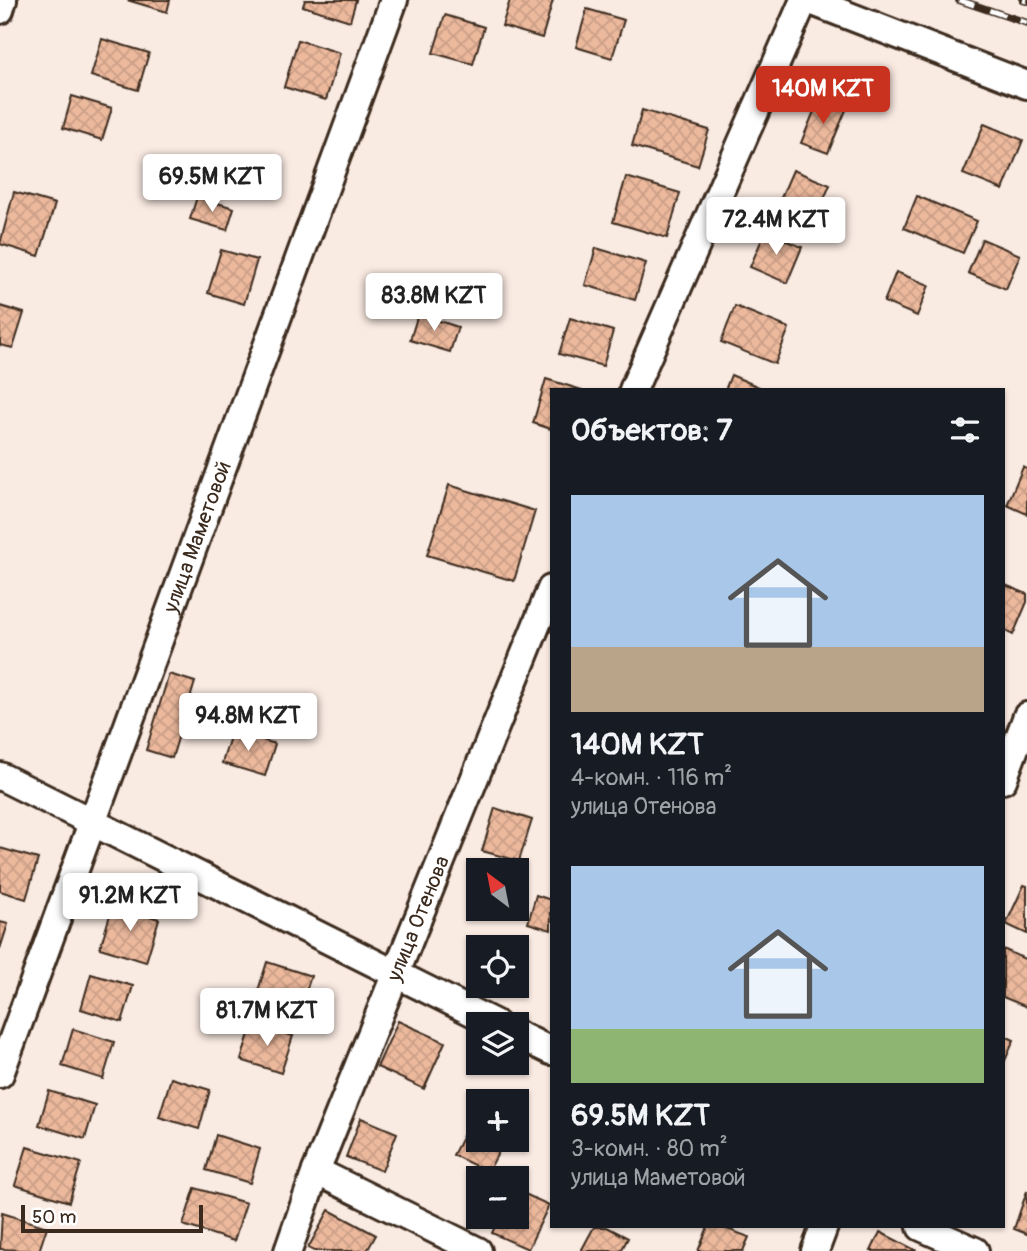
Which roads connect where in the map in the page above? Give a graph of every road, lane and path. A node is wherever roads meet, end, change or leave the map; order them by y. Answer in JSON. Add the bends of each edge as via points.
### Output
{"nodes":[{"id":1,"x":3,"y":0,"type":"edge"},
{"id":2,"x":394,"y":0,"type":"edge"},
{"id":3,"x":806,"y":0,"type":"edge"},
{"id":4,"x":0,"y":10,"type":"edge"},
{"id":5,"x":1027,"y":85,"type":"edge"},
{"id":6,"x":634,"y":388,"type":"edge"},
{"id":7,"x":550,"y":591,"type":"edge"},
{"id":8,"x":1027,"y":716,"type":"edge"},
{"id":9,"x":1005,"y":775,"type":"edge"},
{"id":10,"x":0,"y":776,"type":"edge"},
{"id":11,"x":92,"y":820,"type":"junction"},
{"id":12,"x":396,"y":975,"type":"junction"},
{"id":13,"x":472,"y":1012,"type":"edge"},
{"id":14,"x":529,"y":1040,"type":"edge"},
{"id":15,"x":550,"y":1051,"type":"edge"},
{"id":16,"x":0,"y":1074,"type":"edge"},
{"id":17,"x":316,"y":1171,"type":"junction"},
{"id":18,"x":824,"y":1228,"type":"edge"},
{"id":19,"x":923,"y":1228,"type":"edge"},
{"id":20,"x":288,"y":1251,"type":"edge"},
{"id":21,"x":478,"y":1251,"type":"edge"},
{"id":22,"x":815,"y":1251,"type":"edge"},
{"id":23,"x":975,"y":1251,"type":"edge"}],
"edges":[{"from":1,"to":4,"type":"street"},
{"from":2,"to":11,"type":"street","name":"улица Маметовой"},
{"from":3,"to":5,"type":"street"},
{"from":3,"to":6,"type":"street"},
{"from":7,"to":12,"type":"street","name":"улица Отенова"},
{"from":8,"to":9,"type":"street"},
{"from":10,"to":11,"type":"street"},
{"from":11,"to":12,"type":"street"},
{"from":11,"to":16,"type":"street","name":"улица Маметовой"},
{"from":12,"to":13,"type":"street"},
{"from":12,"to":17,"type":"street","name":"улица Отенова"},
{"from":14,"to":15,"type":"street"},
{"from":17,"to":20,"type":"street","name":"улица Отенова"},
{"from":17,"to":21,"type":"street"},
{"from":18,"to":22,"type":"street"},
{"from":19,"to":23,"type":"street"}]}
